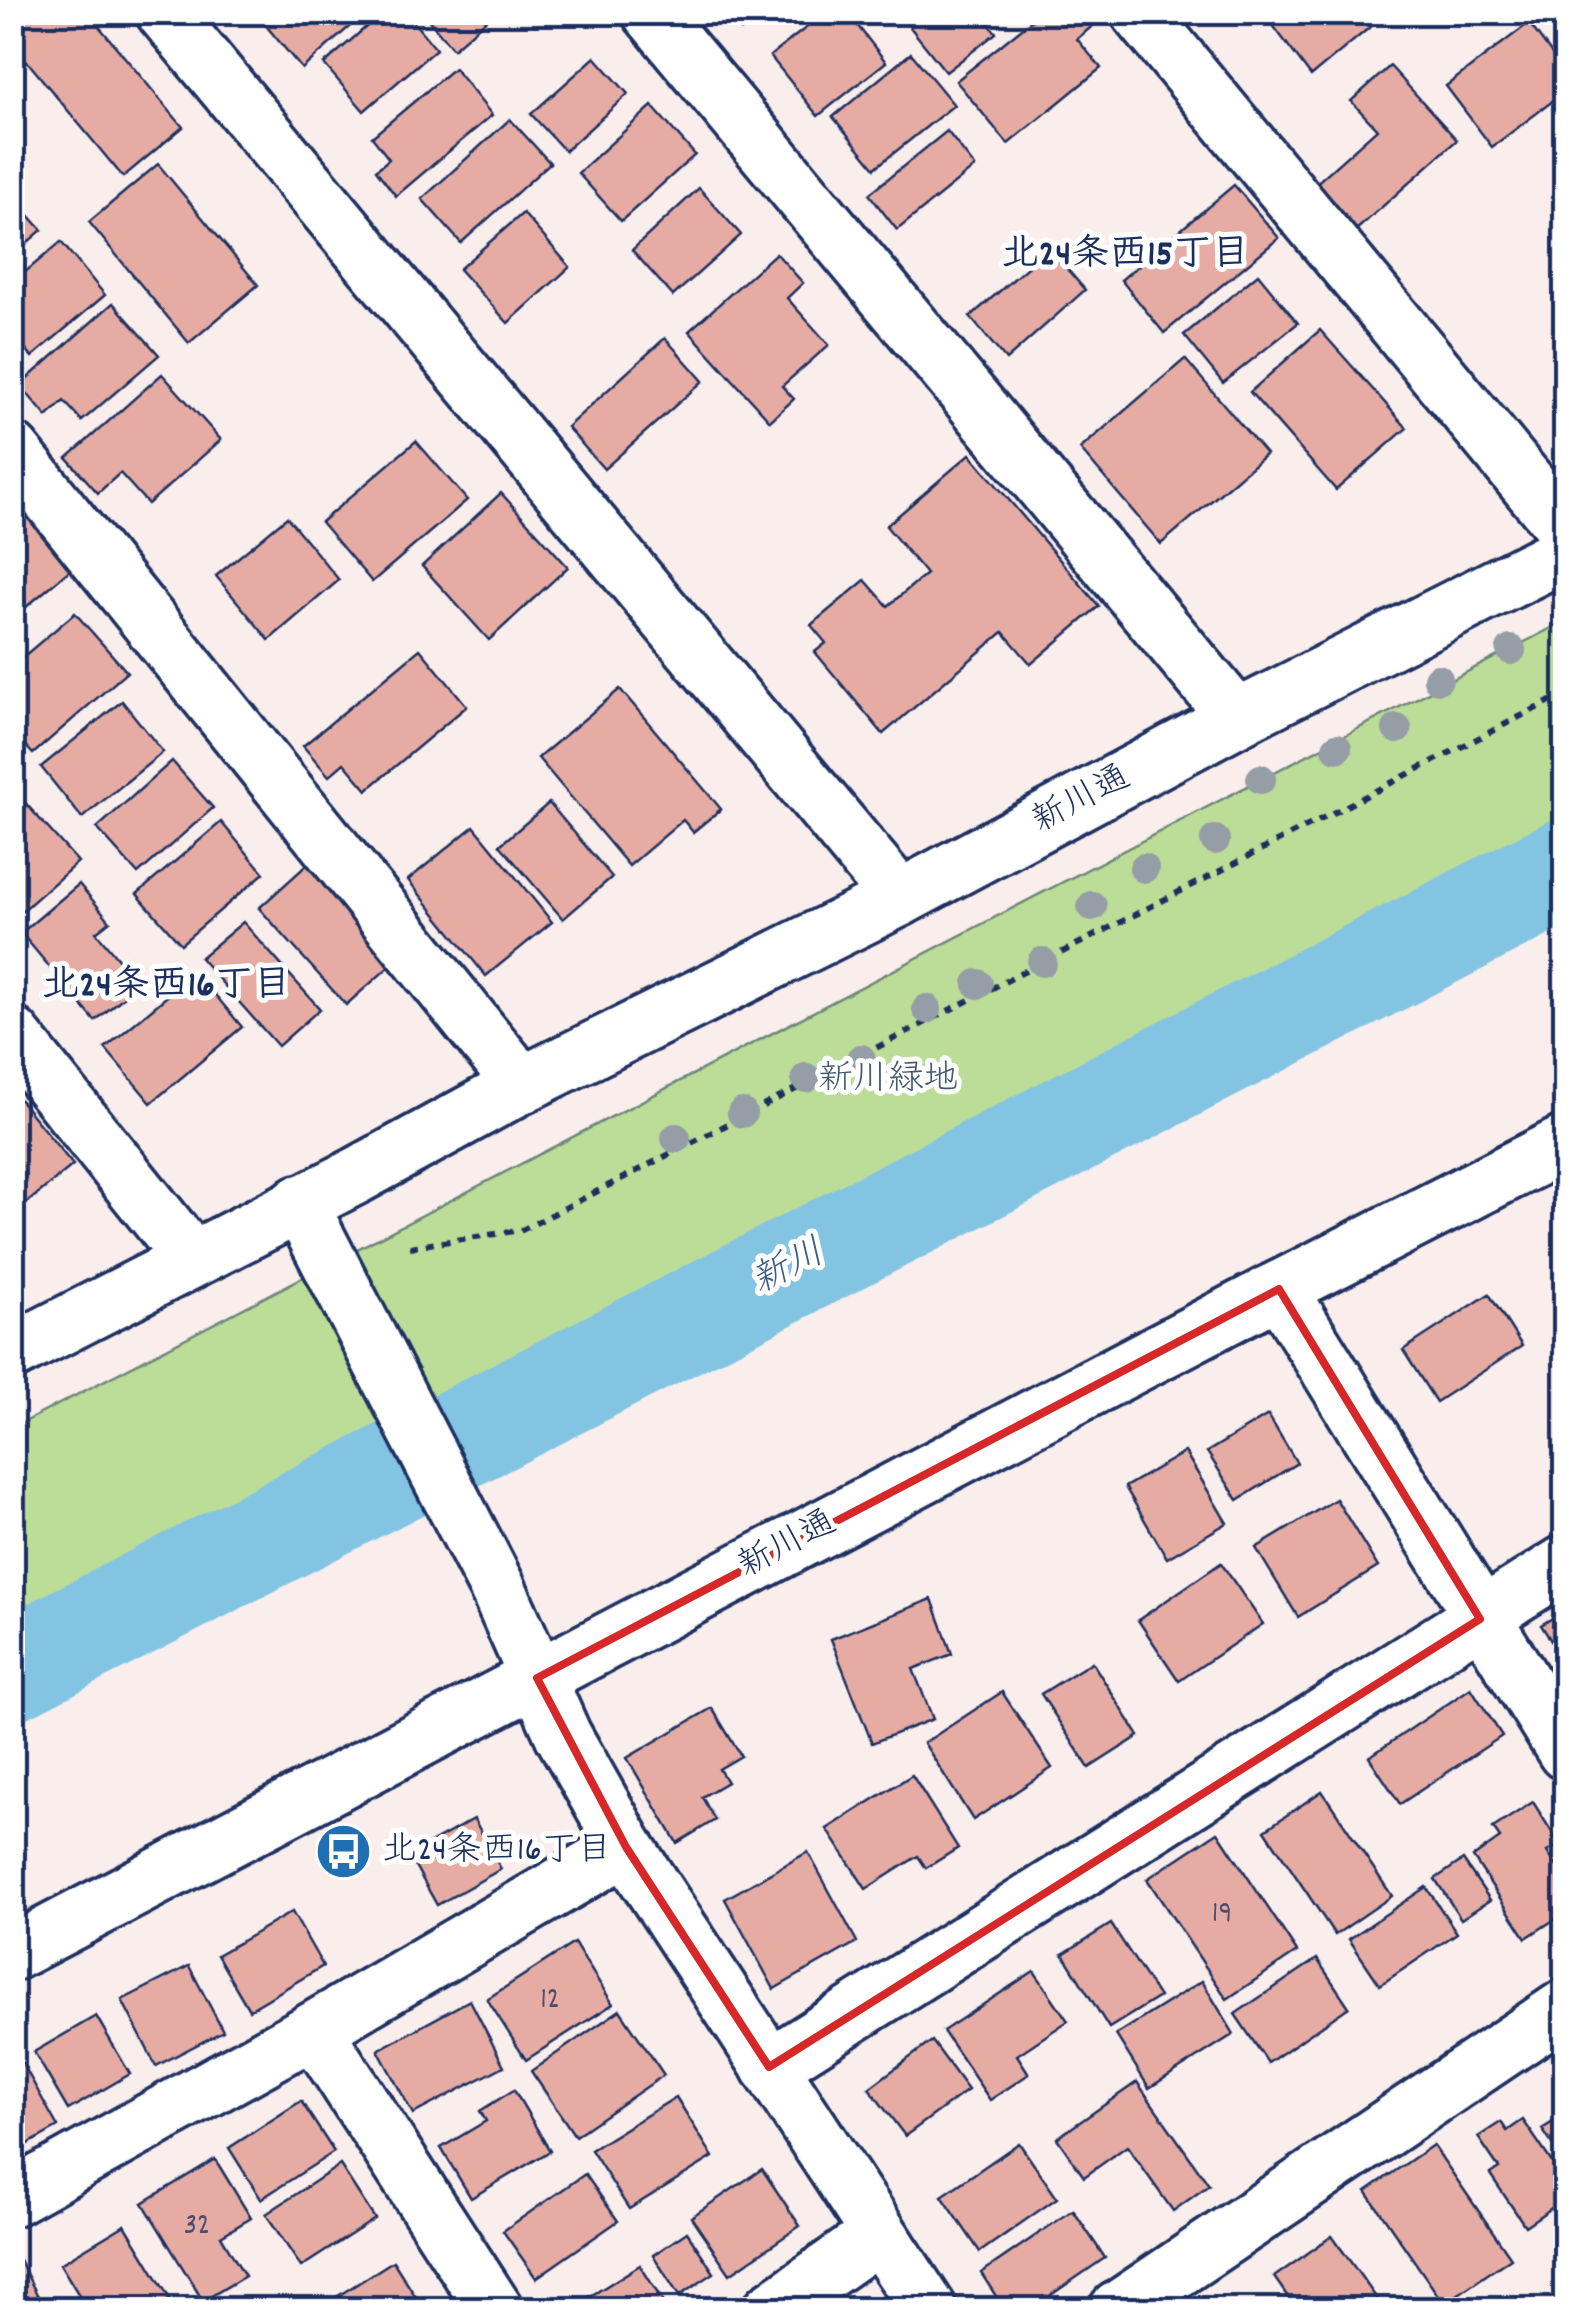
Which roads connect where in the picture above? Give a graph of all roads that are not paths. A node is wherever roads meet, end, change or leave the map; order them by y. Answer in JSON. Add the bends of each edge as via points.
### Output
{"nodes":[{"id":1,"x":164,"y":12,"type":"edge"},
{"id":2,"x":650,"y":12,"type":"edge"},
{"id":3,"x":1139,"y":12,"type":"edge"},
{"id":4,"x":12,"y":451,"type":"edge"},
{"id":5,"x":1566,"y":530,"type":"edge"},
{"id":6,"x":1566,"y":552,"type":"edge"},
{"id":7,"x":1237,"y":718,"type":"junction"},
{"id":8,"x":900,"y":898,"type":"junction"},
{"id":9,"x":12,"y":1035,"type":"edge"},
{"id":10,"x":522,"y":1085,"type":"junction"},
{"id":11,"x":1566,"y":1144,"type":"edge"},
{"id":12,"x":299,"y":1203,"type":"junction"},
{"id":13,"x":191,"y":1258,"type":"junction"},
{"id":14,"x":1279,"y":1289,"type":"junction"},
{"id":15,"x":12,"y":1352,"type":"edge"},
{"id":16,"x":1566,"y":1563,"type":"edge"},
{"id":17,"x":1480,"y":1619,"type":"junction"},
{"id":18,"x":536,"y":1678,"type":"junction"},
{"id":19,"x":1566,"y":1752,"type":"edge"},
{"id":20,"x":626,"y":1847,"type":"junction"},
{"id":21,"x":12,"y":1953,"type":"edge"},
{"id":22,"x":1566,"y":2007,"type":"edge"},
{"id":23,"x":314,"y":2030,"type":"junction"},
{"id":24,"x":769,"y":2068,"type":"junction"},
{"id":25,"x":12,"y":2198,"type":"edge"},
{"id":26,"x":878,"y":2235,"type":"junction"},
{"id":27,"x":494,"y":2310,"type":"edge"},
{"id":28,"x":771,"y":2310,"type":"edge"},
{"id":29,"x":929,"y":2310,"type":"edge"},
{"id":30,"x":1117,"y":2310,"type":"edge"}],
"edges":[{"from":1,"to":8,"type":"street"},
{"from":2,"to":7,"type":"street"},
{"from":3,"to":5,"type":"street"},
{"from":4,"to":10,"type":"street"},
{"from":6,"to":7,"type":"street","name":"新川通"},
{"from":7,"to":8,"type":"street","name":"新川通"},
{"from":8,"to":10,"type":"street","name":"新川通"},
{"from":9,"to":13,"type":"street"},
{"from":10,"to":12,"type":"street","name":"新川通"},
{"from":11,"to":14,"type":"street","name":"新川通"},
{"from":12,"to":13,"type":"street","name":"新川通"},
{"from":12,"to":18,"type":"street","via":[[498,1589]]},
{"from":13,"to":15,"type":"street","name":"新川通"},
{"from":14,"to":17,"type":"street"},
{"from":14,"to":18,"type":"street","name":"新川通"},
{"from":16,"to":17,"type":"street"},
{"from":17,"to":19,"type":"street"},
{"from":17,"to":24,"type":"street"},
{"from":18,"to":20,"type":"street"},
{"from":18,"to":21,"type":"street","name":"新川通"},
{"from":20,"to":23,"type":"street"},
{"from":20,"to":24,"type":"street"},
{"from":22,"to":30,"type":"street"},
{"from":23,"to":25,"type":"street"},
{"from":23,"to":27,"type":"street"},
{"from":24,"to":26,"type":"street"},
{"from":26,"to":28,"type":"street"},
{"from":26,"to":29,"type":"street"}]}
